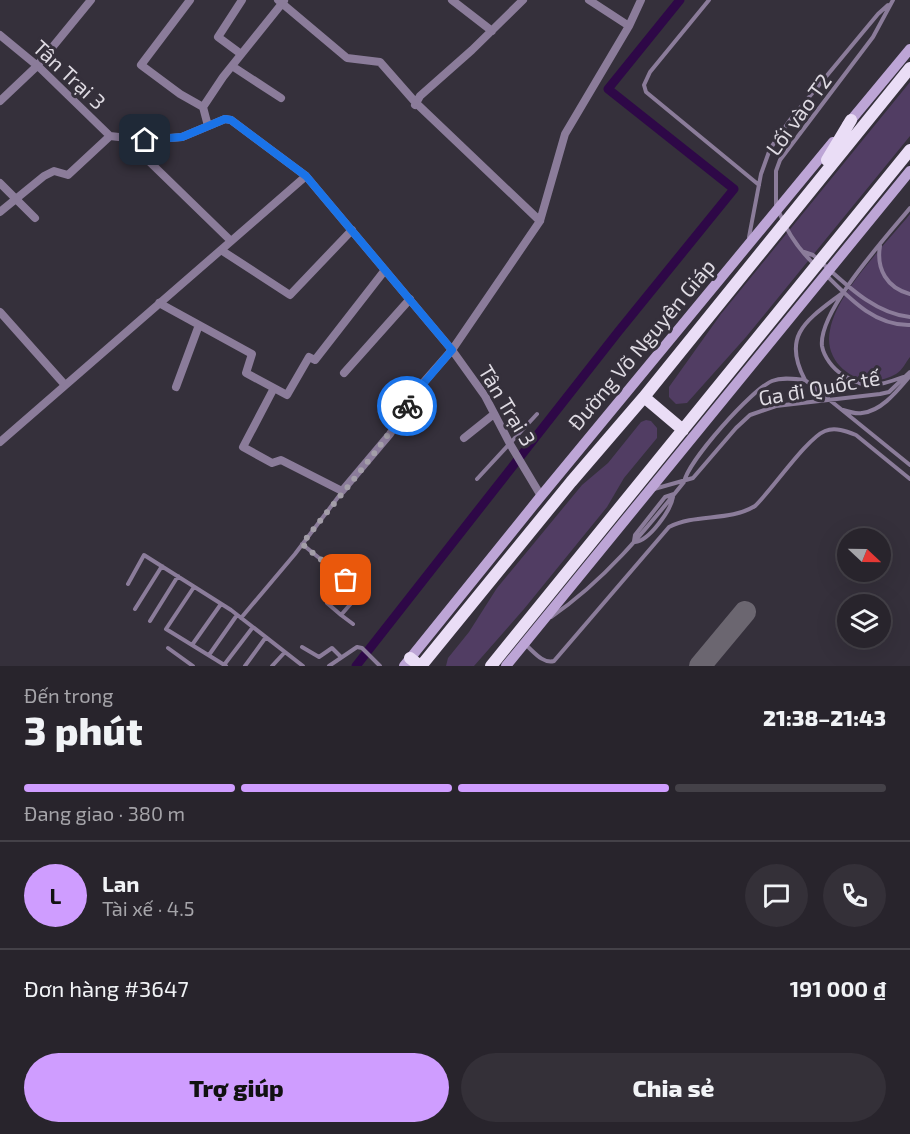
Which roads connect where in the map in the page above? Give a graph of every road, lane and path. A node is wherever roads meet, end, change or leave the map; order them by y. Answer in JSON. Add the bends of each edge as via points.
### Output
{"nodes":[{"id":1,"x":92,"y":0,"type":"edge"},
{"id":2,"x":190,"y":0,"type":"edge"},
{"id":3,"x":242,"y":0,"type":"edge"},
{"id":4,"x":452,"y":0,"type":"edge"},
{"id":5,"x":523,"y":0,"type":"edge"},
{"id":6,"x":589,"y":0,"type":"edge"},
{"id":7,"x":641,"y":0,"type":"edge"},
{"id":8,"x":709,"y":0,"type":"edge"},
{"id":9,"x":282,"y":1,"type":"edge"},
{"id":10,"x":892,"y":2,"type":"edge"},
{"id":11,"x":629,"y":26,"type":"junction"},
{"id":12,"x":492,"y":31,"type":"junction"},
{"id":13,"x":0,"y":35,"type":"edge"},
{"id":14,"x":910,"y":49,"type":"edge"},
{"id":15,"x":241,"y":54,"type":"junction"},
{"id":16,"x":37,"y":66,"type":"junction"},
{"id":17,"x":232,"y":66,"type":"junction"},
{"id":18,"x":910,"y":68,"type":"edge"},
{"id":19,"x":281,"y":98,"type":"dead end"},
{"id":20,"x":0,"y":101,"type":"edge"},
{"id":21,"x":415,"y":104,"type":"junction"},
{"id":22,"x":203,"y":107,"type":"junction"},
{"id":23,"x":851,"y":120,"type":"junction"},
{"id":24,"x":208,"y":126,"type":"junction"},
{"id":25,"x":110,"y":136,"type":"junction"},
{"id":26,"x":125,"y":138,"type":"junction"},
{"id":27,"x":910,"y":150,"type":"edge"},
{"id":28,"x":910,"y":171,"type":"edge"},
{"id":29,"x":306,"y":176,"type":"junction"},
{"id":30,"x":0,"y":183,"type":"edge"},
{"id":31,"x":759,"y":185,"type":"junction"},
{"id":32,"x":16,"y":198,"type":"junction"},
{"id":33,"x":801,"y":202,"type":"junction"},
{"id":34,"x":910,"y":208,"type":"edge"},
{"id":35,"x":0,"y":212,"type":"edge"},
{"id":36,"x":35,"y":218,"type":"dead end"},
{"id":37,"x":540,"y":221,"type":"junction"},
{"id":38,"x":352,"y":230,"type":"junction"},
{"id":39,"x":231,"y":241,"type":"junction"},
{"id":40,"x":748,"y":245,"type":"junction"},
{"id":41,"x":880,"y":245,"type":"junction"},
{"id":42,"x":221,"y":250,"type":"junction"},
{"id":43,"x":803,"y":251,"type":"junction"},
{"id":44,"x":385,"y":270,"type":"junction"},
{"id":45,"x":844,"y":291,"type":"junction"},
{"id":46,"x":910,"y":294,"type":"edge"},
{"id":47,"x":410,"y":299,"type":"junction"},
{"id":48,"x":159,"y":303,"type":"junction"},
{"id":49,"x":0,"y":313,"type":"edge"},
{"id":50,"x":910,"y":317,"type":"edge"},
{"id":51,"x":199,"y":325,"type":"junction"},
{"id":52,"x":910,"y":326,"type":"edge"},
{"id":53,"x":452,"y":350,"type":"junction"},
{"id":54,"x":344,"y":373,"type":"dead end"},
{"id":55,"x":909,"y":374,"type":"edge"},
{"id":56,"x":805,"y":380,"type":"junction"},
{"id":57,"x":65,"y":385,"type":"junction"},
{"id":58,"x":176,"y":387,"type":"dead end"},
{"id":59,"x":274,"y":388,"type":"junction"},
{"id":60,"x":644,"y":397,"type":"junction"},
{"id":61,"x":843,"y":410,"type":"junction"},
{"id":62,"x":494,"y":414,"type":"junction"},
{"id":63,"x":537,"y":414,"type":"dead end"},
{"id":64,"x":683,"y":430,"type":"junction"},
{"id":65,"x":465,"y":438,"type":"dead end"},
{"id":66,"x":0,"y":441,"type":"edge"},
{"id":67,"x":510,"y":444,"type":"junction"},
{"id":68,"x":910,"y":465,"type":"edge"},
{"id":69,"x":477,"y":479,"type":"dead end"},
{"id":70,"x":910,"y":479,"type":"edge"},
{"id":71,"x":684,"y":482,"type":"junction"},
{"id":72,"x":650,"y":490,"type":"junction"},
{"id":73,"x":342,"y":491,"type":"junction"},
{"id":74,"x":674,"y":494,"type":"junction"},
{"id":75,"x":541,"y":496,"type":"junction"},
{"id":76,"x":634,"y":542,"type":"junction"},
{"id":77,"x":302,"y":544,"type":"junction"},
{"id":78,"x":162,"y":566,"type":"junction"},
{"id":79,"x":178,"y":576,"type":"junction"},
{"id":80,"x":489,"y":581,"type":"junction"},
{"id":81,"x":128,"y":584,"type":"dead end"},
{"id":82,"x":194,"y":587,"type":"junction"},
{"id":83,"x":466,"y":588,"type":"junction"},
{"id":84,"x":221,"y":603,"type":"junction"},
{"id":85,"x":327,"y":603,"type":"dead end"},
{"id":86,"x":135,"y":609,"type":"dead end"},
{"id":87,"x":341,"y":615,"type":"junction"},
{"id":88,"x":239,"y":616,"type":"junction"},
{"id":89,"x":150,"y":621,"type":"dead end"},
{"id":90,"x":353,"y":624,"type":"dead end"},
{"id":91,"x":541,"y":625,"type":"junction"},
{"id":92,"x":253,"y":627,"type":"junction"},
{"id":93,"x":266,"y":637,"type":"junction"},
{"id":94,"x":521,"y":637,"type":"junction"},
{"id":95,"x":192,"y":645,"type":"junction"},
{"id":96,"x":302,"y":647,"type":"dead end"},
{"id":97,"x":168,"y":648,"type":"dead end"},
{"id":98,"x":285,"y":652,"type":"junction"},
{"id":99,"x":209,"y":655,"type":"junction"},
{"id":100,"x":341,"y":657,"type":"junction"},
{"id":101,"x":407,"y":662,"type":"edge"},
{"id":102,"x":225,"y":665,"type":"edge"},
{"id":103,"x":193,"y":666,"type":"edge"},
{"id":104,"x":245,"y":666,"type":"edge"},
{"id":105,"x":272,"y":666,"type":"edge"},
{"id":106,"x":303,"y":666,"type":"edge"},
{"id":107,"x":329,"y":666,"type":"edge"},
{"id":108,"x":380,"y":666,"type":"edge"},
{"id":109,"x":421,"y":666,"type":"edge"},
{"id":110,"x":491,"y":666,"type":"edge"},
{"id":111,"x":506,"y":666,"type":"edge"}],
"edges":[{"from":1,"to":16,"type":"street"},
{"from":2,"to":22,"type":"street","via":[[141,65]]},
{"from":3,"to":15,"type":"street","via":[[218,37]]},
{"from":4,"to":12,"type":"street"},
{"from":5,"to":12,"type":"street"},
{"from":6,"to":11,"type":"street"},
{"from":7,"to":11,"type":"street"},
{"from":8,"to":31,"type":"lane","via":[[644,85],[646,92]]},
{"from":9,"to":15,"type":"street"},
{"from":9,"to":21,"type":"street","via":[[347,58],[380,62]]},
{"from":10,"to":31,"type":"lane","via":[[778,135]]},
{"from":10,"to":43,"type":"lane","name":"Lối vào T2","via":[[873,37],[780,160],[776,171],[776,206],[785,228]]},
{"from":11,"to":37,"type":"street","via":[[565,134]]},
{"from":12,"to":21,"type":"street"},
{"from":13,"to":16,"type":"street","name":"Tân Trại 3"},
{"from":14,"to":23,"type":"main road","name":"Đường Võ Nguyên Giáp"},
{"from":15,"to":17,"type":"street"},
{"from":16,"to":20,"type":"street"},
{"from":16,"to":25,"type":"street","name":"Tân Trại 3"},
{"from":17,"to":19,"type":"street"},
{"from":17,"to":22,"type":"street"},
{"from":18,"to":33,"type":"highway","name":"Đường Võ Nguyên Giáp"},
{"from":21,"to":37,"type":"street"},
{"from":22,"to":24,"type":"street"},
{"from":23,"to":33,"type":"highway"},
{"from":23,"to":40,"type":"main road","name":"Đường Võ Nguyên Giáp"},
{"from":24,"to":26,"type":"street","name":"Tân Trại 3","via":[[182,137]]},
{"from":24,"to":29,"type":"street","name":"Tân Trại 3","via":[[231,120]]},
{"from":25,"to":26,"type":"street","name":"Tân Trại 3"},
{"from":25,"to":32,"type":"street","via":[[68,175],[54,171]]},
{"from":26,"to":39,"type":"street"},
{"from":27,"to":64,"type":"highway"},
{"from":28,"to":72,"type":"main road"},
{"from":29,"to":38,"type":"street","name":"Tân Trại 3"},
{"from":29,"to":39,"type":"street"},
{"from":30,"to":32,"type":"street"},
{"from":31,"to":40,"type":"lane"},
{"from":32,"to":35,"type":"street"},
{"from":32,"to":36,"type":"street"},
{"from":33,"to":60,"type":"highway","name":"Đường Võ Nguyên Giáp"},
{"from":34,"to":41,"type":"lane"},
{"from":37,"to":53,"type":"street"},
{"from":38,"to":42,"type":"street","via":[[290,295]]},
{"from":38,"to":44,"type":"street","name":"Tân Trại 3"},
{"from":39,"to":42,"type":"street"},
{"from":40,"to":75,"type":"main road","name":"Đường Võ Nguyên Giáp"},
{"from":41,"to":45,"type":"lane"},
{"from":41,"to":46,"type":"lane","via":[[882,274],[892,286]]},
{"from":42,"to":48,"type":"street"},
{"from":43,"to":50,"type":"lane","via":[[879,309]]},
{"from":43,"to":52,"type":"lane","via":[[861,308],[888,323]]},
{"from":44,"to":47,"type":"street","name":"Tân Trại 3"},
{"from":44,"to":59,"type":"street","via":[[315,360],[309,357],[287,395]]},
{"from":45,"to":55,"type":"lane","via":[[824,327],[822,345],[829,362],[838,372],[862,385],[874,386]]},
{"from":45,"to":56,"type":"lane","via":[[817,311],[798,336],[794,348]]},
{"from":47,"to":53,"type":"street","name":"Tân Trại 3"},
{"from":47,"to":54,"type":"street"},
{"from":48,"to":51,"type":"street"},
{"from":48,"to":57,"type":"street"},
{"from":49,"to":57,"type":"street"},
{"from":51,"to":58,"type":"street"},
{"from":51,"to":59,"type":"street","via":[[252,354],[246,374]]},
{"from":53,"to":62,"type":"street","name":"Tân Trại 3"},
{"from":53,"to":73,"type":"street"},
{"from":55,"to":61,"type":"lane","via":[[888,400],[870,411],[860,414]]},
{"from":55,"to":71,"type":"lane","name":"Ga đi Quốc tế","via":[[889,392],[776,406],[750,415],[693,478]]},
{"from":56,"to":61,"type":"lane"},
{"from":56,"to":71,"type":"lane","via":[[775,380],[752,394],[686,473]]},
{"from":57,"to":66,"type":"street"},
{"from":59,"to":73,"type":"street","via":[[243,447],[272,463],[281,460]]},
{"from":60,"to":64,"type":"highway"},
{"from":60,"to":80,"type":"highway","name":"Đường Võ Nguyên Giáp"},
{"from":61,"to":68,"type":"lane"},
{"from":62,"to":65,"type":"street"},
{"from":62,"to":67,"type":"street","name":"Tân Trại 3"},
{"from":63,"to":67,"type":"lane"},
{"from":64,"to":94,"type":"highway"},
{"from":67,"to":69,"type":"lane"},
{"from":67,"to":75,"type":"street","name":"Tân Trại 3"},
{"from":70,"to":94,"type":"lane","via":[[856,435],[834,429],[824,431],[805,447],[756,506],[746,512],[681,521],[669,527],[554,661],[544,660]]},
{"from":71,"to":72,"type":"lane"},
{"from":71,"to":74,"type":"lane"},
{"from":72,"to":91,"type":"main road"},
{"from":73,"to":77,"type":"lane"},
{"from":74,"to":76,"type":"lane","via":[[660,504],[635,535]]},
{"from":74,"to":76,"type":"lane","via":[[672,504],[650,533]]},
{"from":75,"to":83,"type":"main road","name":"Đường Võ Nguyên Giáp"},
{"from":76,"to":91,"type":"lane","via":[[577,599]]},
{"from":77,"to":87,"type":"lane","via":[[361,592]]},
{"from":77,"to":88,"type":"lane"},
{"from":78,"to":79,"type":"lane"},
{"from":78,"to":81,"type":"lane","via":[[144,555]]},
{"from":78,"to":86,"type":"lane"},
{"from":79,"to":82,"type":"lane"},
{"from":79,"to":89,"type":"lane"},
{"from":80,"to":83,"type":"main road"},
{"from":80,"to":109,"type":"highway","name":"Đường Võ Nguyên Giáp"},
{"from":82,"to":84,"type":"lane"},
{"from":82,"to":95,"type":"lane","via":[[166,629]]},
{"from":83,"to":101,"type":"main road","name":"Đường Võ Nguyên Giáp"},
{"from":84,"to":88,"type":"lane"},
{"from":84,"to":95,"type":"lane"},
{"from":85,"to":87,"type":"lane"},
{"from":87,"to":90,"type":"lane"},
{"from":88,"to":92,"type":"lane"},
{"from":88,"to":99,"type":"lane"},
{"from":91,"to":94,"type":"main road"},
{"from":92,"to":93,"type":"lane"},
{"from":92,"to":102,"type":"lane"},
{"from":93,"to":98,"type":"lane"},
{"from":93,"to":104,"type":"lane"},
{"from":94,"to":110,"type":"highway"},
{"from":94,"to":111,"type":"main road"},
{"from":95,"to":99,"type":"lane"},
{"from":96,"to":100,"type":"lane","via":[[319,657],[332,648]]},
{"from":97,"to":103,"type":"lane"},
{"from":98,"to":105,"type":"lane"},
{"from":98,"to":106,"type":"lane"},
{"from":99,"to":102,"type":"lane"},
{"from":100,"to":107,"type":"lane"},
{"from":100,"to":108,"type":"lane","via":[[354,648],[362,648]]},
{"from":101,"to":109,"type":"highway"}]}
